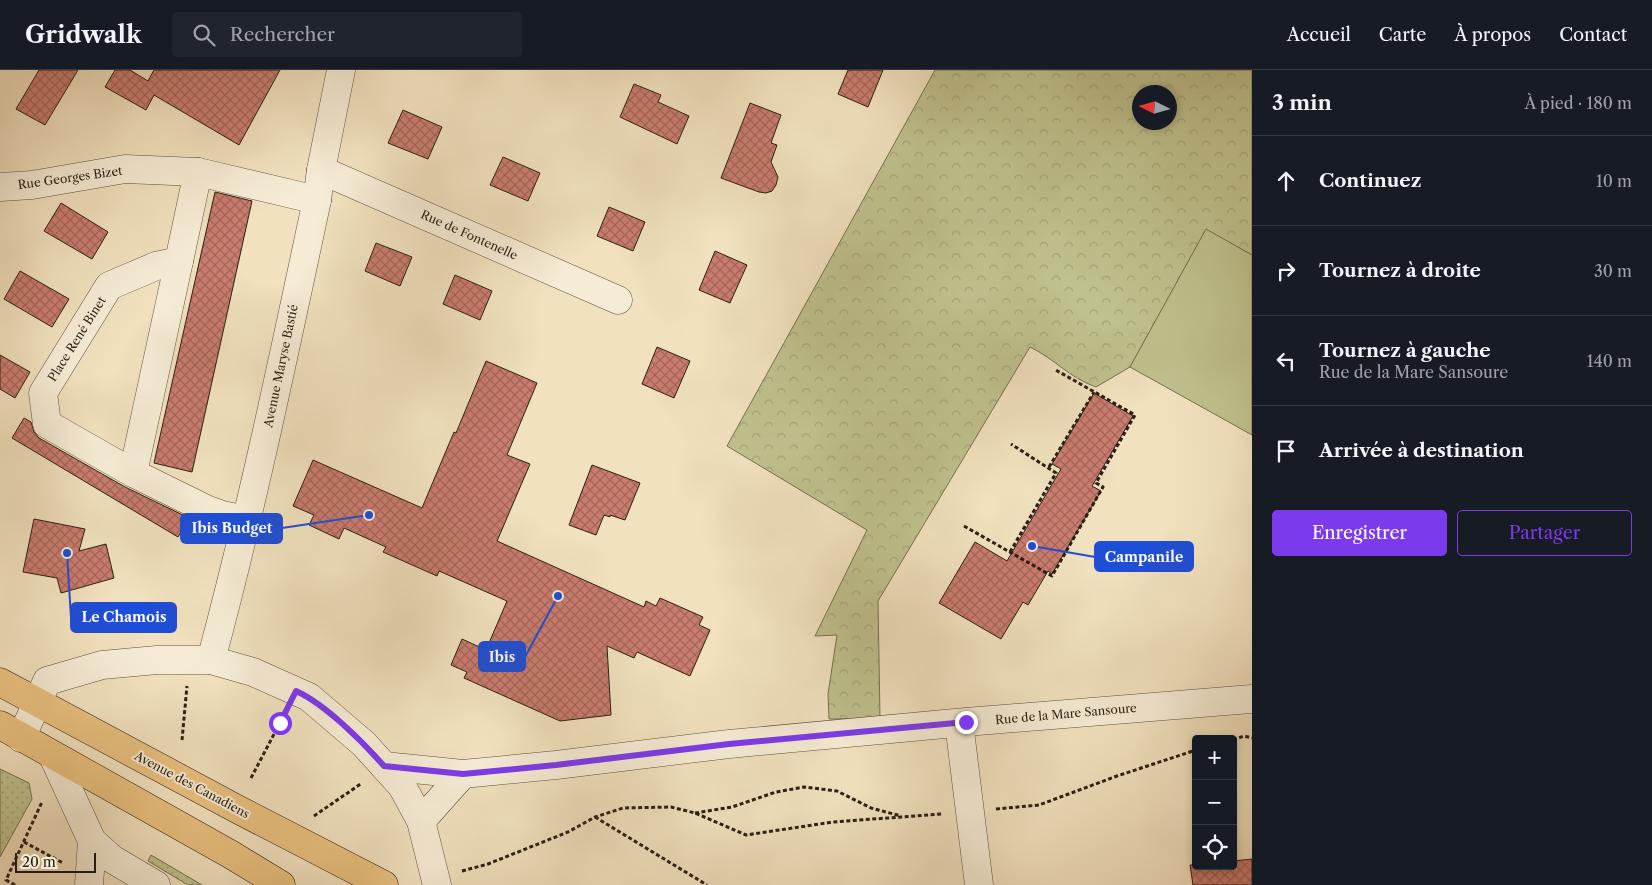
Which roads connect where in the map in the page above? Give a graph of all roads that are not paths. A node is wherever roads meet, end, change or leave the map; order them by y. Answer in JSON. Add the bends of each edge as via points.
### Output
{"nodes":[{"id":1,"x":341,"y":70,"type":"edge"},
{"id":2,"x":321,"y":170,"type":"junction"},
{"id":3,"x":198,"y":172,"type":"junction"},
{"id":4,"x":0,"y":187,"type":"edge"},
{"id":5,"x":317,"y":200,"type":"junction"},
{"id":6,"x":179,"y":261,"type":"junction"},
{"id":7,"x":618,"y":300,"type":"dead end"},
{"id":8,"x":133,"y":474,"type":"junction"},
{"id":9,"x":247,"y":520,"type":"junction"},
{"id":10,"x":200,"y":660,"type":"junction"},
{"id":11,"x":0,"y":682,"type":"edge"},
{"id":12,"x":1252,"y":699,"type":"edge"},
{"id":13,"x":38,"y":702,"type":"junction"},
{"id":14,"x":959,"y":722,"type":"junction"},
{"id":15,"x":10,"y":732,"type":"edge"},
{"id":16,"x":53,"y":756,"type":"junction"},
{"id":17,"x":384,"y":766,"type":"junction"},
{"id":18,"x":463,"y":774,"type":"junction"},
{"id":19,"x":421,"y":821,"type":"junction"},
{"id":20,"x":92,"y":840,"type":"junction"},
{"id":21,"x":447,"y":879,"type":"edge"},
{"id":22,"x":89,"y":885,"type":"edge"},
{"id":23,"x":156,"y":885,"type":"edge"},
{"id":24,"x":281,"y":885,"type":"edge"},
{"id":25,"x":384,"y":885,"type":"edge"},
{"id":26,"x":979,"y":885,"type":"edge"}],
"edges":[{"from":1,"to":2,"type":"street","name":"Avenue Maryse Bastié"},
{"from":2,"to":5,"type":"street","name":"Avenue Maryse Bastié"},
{"from":2,"to":7,"type":"street","name":"Rue de Fontenelle"},
{"from":3,"to":4,"type":"street","name":"Rue Georges Bizet","via":[[125,169],[32,185]]},
{"from":3,"to":5,"type":"street","name":"Rue Georges Bizet"},
{"from":3,"to":6,"type":"street"},
{"from":5,"to":9,"type":"street","name":"Avenue Maryse Bastié"},
{"from":6,"to":8,"type":"street"},
{"from":6,"to":8,"type":"street","name":"Place René Binet","via":[[156,266],[109,286],[43,393],[47,424]]},
{"from":8,"to":9,"type":"street","name":"Place René Binet","via":[[208,510]]},
{"from":9,"to":10,"type":"street","name":"Avenue Maryse Bastié"},
{"from":10,"to":13,"type":"street","via":[[102,665],[47,681]]},
{"from":10,"to":17,"type":"street","via":[[253,672],[309,697],[364,744]]},
{"from":11,"to":13,"type":"main road","name":"Avenue des Canadiens"},
{"from":12,"to":14,"type":"street","name":"Rue de la Mare Sansoure"},
{"from":13,"to":15,"type":"street"},
{"from":13,"to":25,"type":"main road","name":"Avenue des Canadiens"},
{"from":14,"to":18,"type":"street","name":"Rue de la Mare Sansoure"},
{"from":14,"to":26,"type":"street"},
{"from":15,"to":16,"type":"main road"},
{"from":16,"to":20,"type":"street"},
{"from":16,"to":24,"type":"main road"},
{"from":17,"to":18,"type":"street","name":"Rue de la Mare Sansoure"},
{"from":17,"to":19,"type":"street","via":[[402,786]]},
{"from":18,"to":19,"type":"street"},
{"from":19,"to":21,"type":"street"},
{"from":20,"to":22,"type":"street"},
{"from":20,"to":23,"type":"street","via":[[112,859]]}]}
